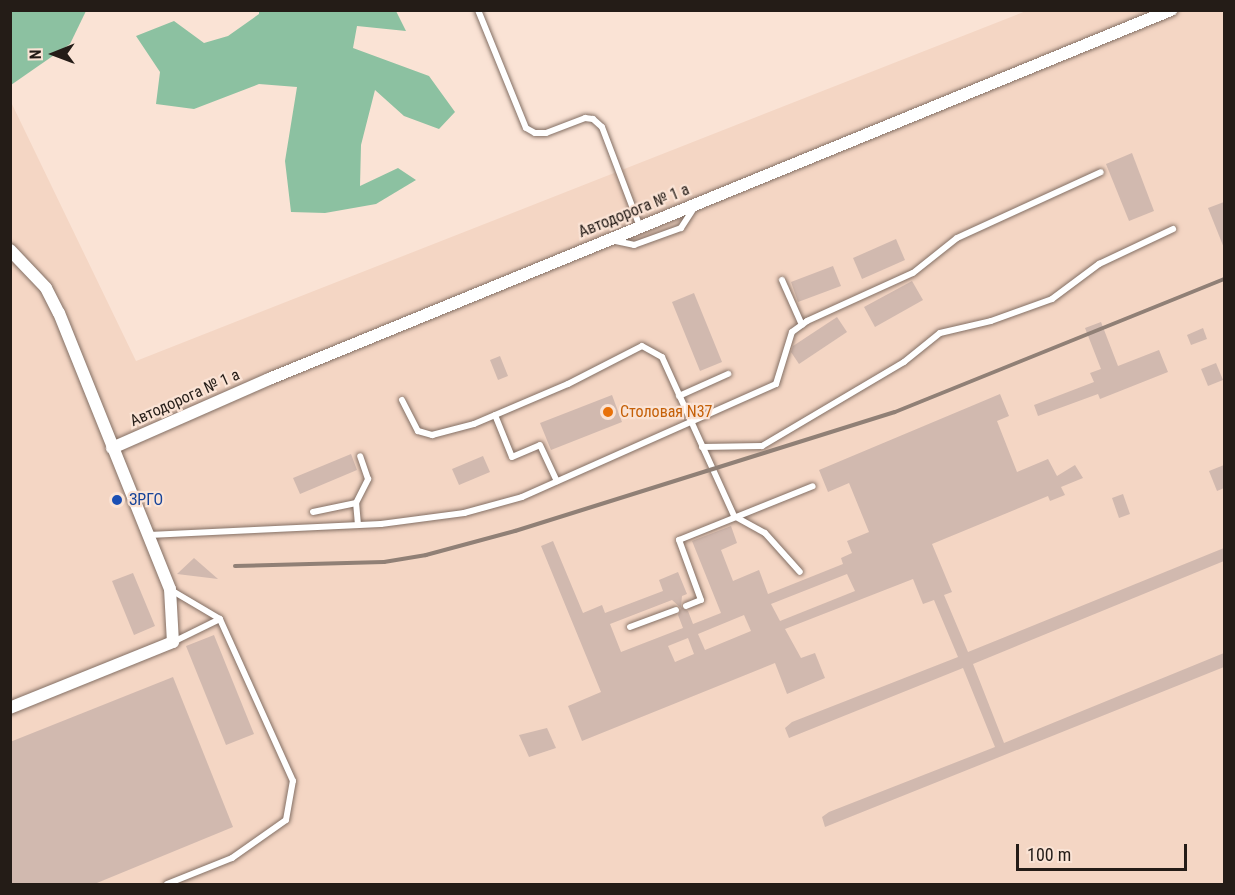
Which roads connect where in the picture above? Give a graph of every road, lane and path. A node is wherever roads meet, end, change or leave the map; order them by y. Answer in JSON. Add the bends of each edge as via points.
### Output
{"nodes":[{"id":1,"x":478,"y":10,"type":"edge"},
{"id":2,"x":1171,"y":10,"type":"edge"},
{"id":3,"x":1101,"y":172,"type":"dead end"},
{"id":4,"x":697,"y":203,"type":"junction"},
{"id":5,"x":640,"y":227,"type":"junction"},
{"id":6,"x":1173,"y":229,"type":"dead end"},
{"id":7,"x":608,"y":240,"type":"junction"},
{"id":8,"x":10,"y":250,"type":"edge"},
{"id":9,"x":782,"y":280,"type":"dead end"},
{"id":10,"x":802,"y":325,"type":"junction"},
{"id":11,"x":728,"y":374,"type":"dead end"},
{"id":12,"x":679,"y":396,"type":"junction"},
{"id":13,"x":402,"y":400,"type":"dead end"},
{"id":14,"x":495,"y":415,"type":"junction"},
{"id":15,"x":691,"y":423,"type":"junction"},
{"id":16,"x":702,"y":447,"type":"junction"},
{"id":17,"x":112,"y":448,"type":"junction"},
{"id":18,"x":360,"y":456,"type":"dead end"},
{"id":19,"x":557,"y":481,"type":"junction"},
{"id":20,"x":813,"y":486,"type":"dead end"},
{"id":21,"x":356,"y":503,"type":"junction"},
{"id":22,"x":313,"y":512,"type":"dead end"},
{"id":23,"x":734,"y":516,"type":"junction"},
{"id":24,"x":358,"y":525,"type":"junction"},
{"id":25,"x":148,"y":535,"type":"junction"},
{"id":26,"x":800,"y":572,"type":"dead end"},
{"id":27,"x":170,"y":589,"type":"junction"},
{"id":28,"x":686,"y":606,"type":"dead end"},
{"id":29,"x":676,"y":610,"type":"dead end"},
{"id":30,"x":220,"y":619,"type":"junction"},
{"id":31,"x":630,"y":627,"type":"dead end"},
{"id":32,"x":173,"y":642,"type":"junction"},
{"id":33,"x":10,"y":708,"type":"edge"},
{"id":34,"x":167,"y":885,"type":"edge"}],
"edges":[{"from":1,"to":5,"type":"lane","via":[[526,128],[535,134],[546,133],[585,118],[593,119],[602,127]]},
{"from":2,"to":4,"type":"street","name":"Автодорога № 1 а"},
{"from":3,"to":10,"type":"lane","via":[[957,238],[913,273]]},
{"from":4,"to":5,"type":"street","name":"Автодорога № 1 а"},
{"from":4,"to":7,"type":"lane","via":[[681,228],[634,245]]},
{"from":5,"to":7,"type":"street","name":"Автодорога № 1 а"},
{"from":6,"to":16,"type":"lane","via":[[1099,264],[1052,299],[991,321],[940,333],[904,362],[762,446]]},
{"from":7,"to":17,"type":"street","name":"Автодорога № 1 а","via":[[268,379]]},
{"from":8,"to":17,"type":"street","via":[[46,288],[59,313]]},
{"from":9,"to":10,"type":"lane"},
{"from":10,"to":15,"type":"lane","via":[[792,332],[776,384]]},
{"from":11,"to":12,"type":"lane"},
{"from":12,"to":14,"type":"lane","via":[[662,357],[642,346]]},
{"from":12,"to":15,"type":"lane"},
{"from":13,"to":14,"type":"lane","via":[[418,431],[432,435]]},
{"from":14,"to":19,"type":"lane","via":[[512,457],[540,445]]},
{"from":15,"to":16,"type":"lane"},
{"from":15,"to":19,"type":"lane"},
{"from":16,"to":23,"type":"lane"},
{"from":17,"to":25,"type":"street"},
{"from":18,"to":21,"type":"lane","via":[[368,479]]},
{"from":19,"to":24,"type":"lane","via":[[522,497],[464,513]]},
{"from":20,"to":23,"type":"lane"},
{"from":21,"to":22,"type":"lane"},
{"from":21,"to":24,"type":"lane"},
{"from":23,"to":26,"type":"lane","via":[[765,533]]},
{"from":23,"to":28,"type":"lane","via":[[679,540],[701,600]]},
{"from":24,"to":25,"type":"lane"},
{"from":25,"to":27,"type":"street"},
{"from":27,"to":30,"type":"lane"},
{"from":27,"to":32,"type":"street"},
{"from":29,"to":31,"type":"lane"},
{"from":30,"to":32,"type":"lane"},
{"from":30,"to":34,"type":"lane","via":[[293,781],[286,820],[232,858]]},
{"from":32,"to":33,"type":"street"}]}
